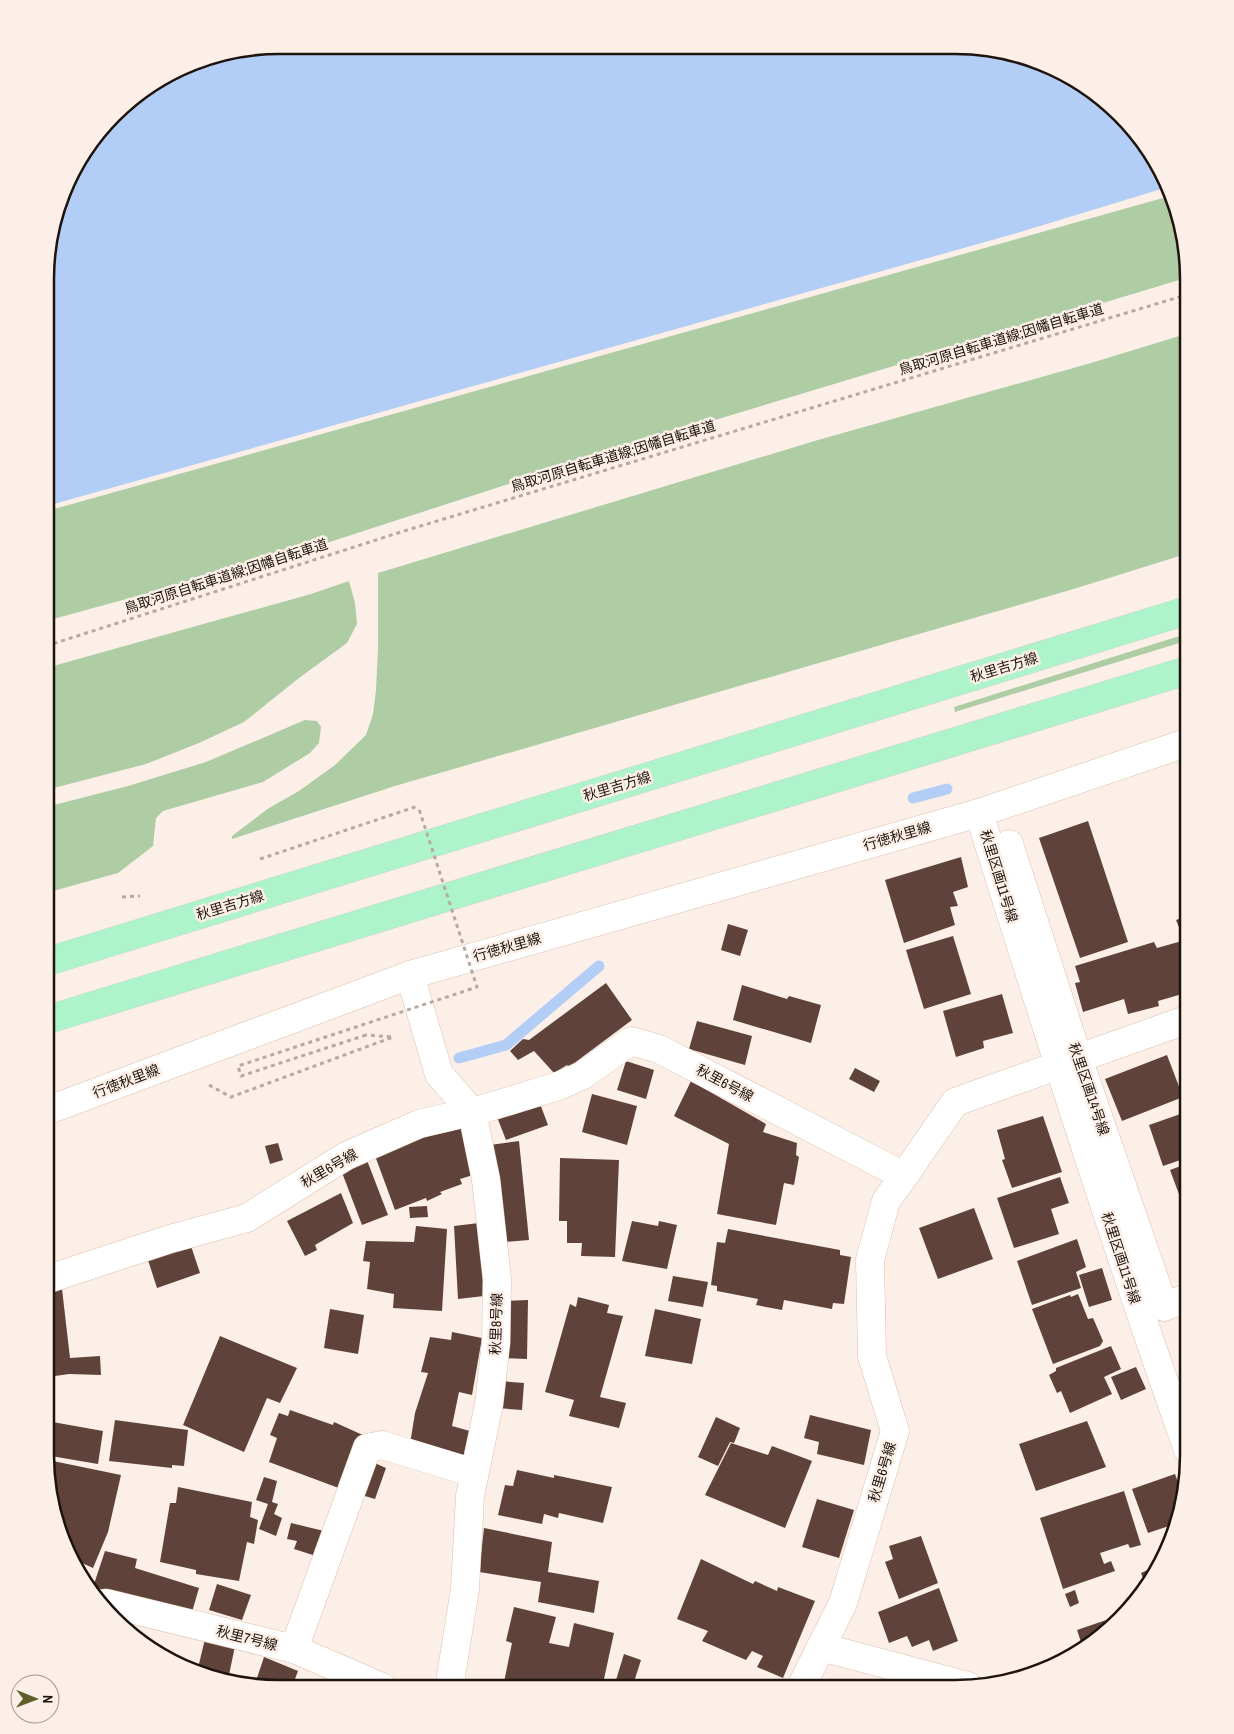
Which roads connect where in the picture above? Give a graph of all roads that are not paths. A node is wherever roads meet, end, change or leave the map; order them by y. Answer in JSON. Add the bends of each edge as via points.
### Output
{"nodes":[{"id":1,"x":1180,"y":613,"type":"edge"},
{"id":2,"x":1180,"y":673,"type":"edge"},
{"id":3,"x":1180,"y":684,"type":"edge"},
{"id":4,"x":991,"y":731,"type":"junction"},
{"id":5,"x":1180,"y":745,"type":"edge"},
{"id":6,"x":979,"y":812,"type":"junction"},
{"id":7,"x":1009,"y":844,"type":"dead end"},
{"id":8,"x":54,"y":960,"type":"edge"},
{"id":9,"x":410,"y":975,"type":"junction"},
{"id":10,"x":54,"y":1018,"type":"edge"},
{"id":11,"x":1180,"y":1022,"type":"edge"},
{"id":12,"x":1068,"y":1061,"type":"junction"},
{"id":13,"x":54,"y":1108,"type":"edge"},
{"id":14,"x":472,"y":1112,"type":"junction"},
{"id":15,"x":904,"y":1176,"type":"junction"},
{"id":16,"x":54,"y":1277,"type":"edge"},
{"id":17,"x":1164,"y":1307,"type":"edge"},
{"id":18,"x":1180,"y":1402,"type":"edge"},
{"id":19,"x":474,"y":1473,"type":"junction"},
{"id":20,"x":110,"y":1604,"type":"edge"},
{"id":21,"x":821,"y":1647,"type":"junction"},
{"id":22,"x":294,"y":1649,"type":"junction"},
{"id":23,"x":366,"y":1680,"type":"edge"},
{"id":24,"x":450,"y":1680,"type":"edge"},
{"id":25,"x":804,"y":1680,"type":"edge"},
{"id":26,"x":945,"y":1680,"type":"edge"}],
"edges":[{"from":1,"to":8,"type":"main road","name":"秋里吉方線"},
{"from":2,"to":4,"type":"main road"},
{"from":3,"to":4,"type":"street"},
{"from":4,"to":10,"type":"main road"},
{"from":5,"to":6,"type":"street","name":"秋里区画11号線"},
{"from":6,"to":9,"type":"street","name":"行徳秋里線"},
{"from":6,"to":12,"type":"street","name":"秋里区画11号線"},
{"from":7,"to":12,"type":"street","name":"秋里区画14号線"},
{"from":9,"to":13,"type":"street","name":"行徳秋里線"},
{"from":9,"to":14,"type":"street","name":"秋里8号線","via":[[439,1074]]},
{"from":11,"to":12,"type":"street"},
{"from":12,"to":15,"type":"street","via":[[955,1102]]},
{"from":12,"to":17,"type":"street","name":"秋里区画11号線"},
{"from":14,"to":15,"type":"street","name":"秋里6号線","via":[[561,1085],[583,1075],[631,1041],[659,1049]]},
{"from":14,"to":16,"type":"street","name":"秋里6号線","via":[[419,1124],[346,1156],[247,1218]]},
{"from":14,"to":19,"type":"street","name":"秋里8号線","via":[[486,1180],[497,1278],[496,1342],[490,1395]]},
{"from":15,"to":21,"type":"street","name":"秋里6号線","via":[[886,1201],[870,1260],[872,1356],[895,1431],[843,1603]]},
{"from":17,"to":18,"type":"street","name":"秋里区画11号線"},
{"from":19,"to":22,"type":"street","via":[[382,1445],[366,1448]]},
{"from":19,"to":24,"type":"street","name":"秋里8号線","via":[[465,1589]]},
{"from":20,"to":22,"type":"street","name":"秋里7号線"},
{"from":21,"to":25,"type":"street","name":"秋里6号線"},
{"from":21,"to":26,"type":"street"},
{"from":22,"to":23,"type":"street","name":"秋里7号線"}]}
